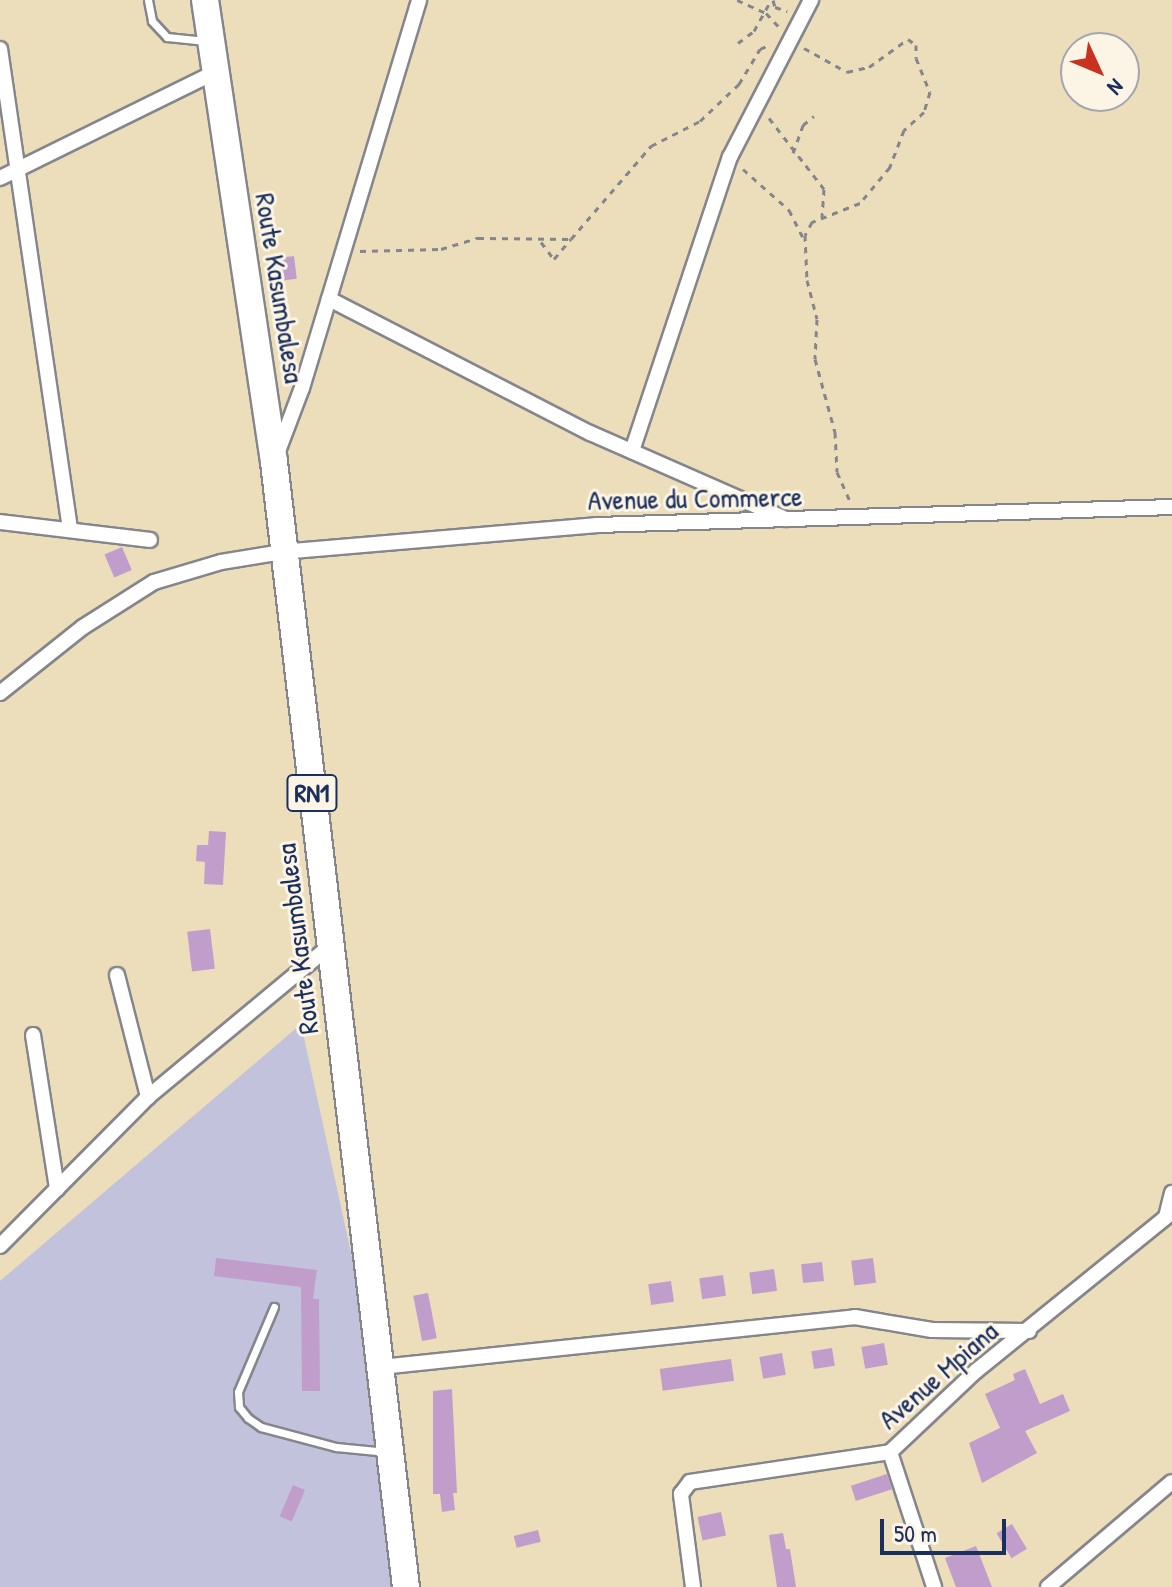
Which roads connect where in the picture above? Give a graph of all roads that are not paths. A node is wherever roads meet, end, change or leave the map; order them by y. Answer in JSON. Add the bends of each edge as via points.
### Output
{"nodes":[{"id":1,"x":148,"y":0,"type":"edge"},
{"id":2,"x":205,"y":0,"type":"edge"},
{"id":3,"x":419,"y":0,"type":"edge"},
{"id":4,"x":811,"y":0,"type":"edge"},
{"id":5,"x":211,"y":41,"type":"junction"},
{"id":6,"x":0,"y":49,"type":"edge"},
{"id":7,"x":215,"y":72,"type":"junction"},
{"id":8,"x":18,"y":169,"type":"junction"},
{"id":9,"x":0,"y":178,"type":"edge"},
{"id":10,"x":329,"y":299,"type":"junction"},
{"id":11,"x":632,"y":451,"type":"junction"},
{"id":12,"x":274,"y":462,"type":"junction"},
{"id":13,"x":1172,"y":507,"type":"edge"},
{"id":14,"x":0,"y":522,"type":"edge"},
{"id":15,"x":794,"y":522,"type":"junction"},
{"id":16,"x":70,"y":527,"type":"junction"},
{"id":17,"x":150,"y":540,"type":"dead end"},
{"id":18,"x":282,"y":552,"type":"junction"},
{"id":19,"x":0,"y":693,"type":"edge"},
{"id":20,"x":331,"y":945,"type":"junction"},
{"id":21,"x":117,"y":975,"type":"dead end"},
{"id":22,"x":33,"y":1035,"type":"dead end"},
{"id":23,"x":148,"y":1097,"type":"junction"},
{"id":24,"x":57,"y":1189,"type":"junction"},
{"id":25,"x":1172,"y":1193,"type":"edge"},
{"id":26,"x":1169,"y":1215,"type":"edge"},
{"id":27,"x":0,"y":1246,"type":"edge"},
{"id":28,"x":274,"y":1307,"type":"dead end"},
{"id":29,"x":1029,"y":1331,"type":"junction"},
{"id":30,"x":381,"y":1367,"type":"junction"},
{"id":31,"x":890,"y":1452,"type":"junction"},
{"id":32,"x":389,"y":1453,"type":"junction"},
{"id":33,"x":1172,"y":1482,"type":"edge"},
{"id":34,"x":406,"y":1587,"type":"edge"},
{"id":35,"x":693,"y":1587,"type":"edge"},
{"id":36,"x":934,"y":1587,"type":"edge"},
{"id":37,"x":1048,"y":1587,"type":"edge"}],
"edges":[{"from":1,"to":5,"type":"lane","via":[[152,21],[167,37]]},
{"from":2,"to":5,"type":"highway","name":"Route Kasumbalesa","number":"RN1"},
{"from":3,"to":10,"type":"street"},
{"from":4,"to":11,"type":"street","via":[[730,157]]},
{"from":5,"to":7,"type":"highway","name":"Route Kasumbalesa","number":"RN1"},
{"from":6,"to":8,"type":"street"},
{"from":7,"to":8,"type":"street"},
{"from":7,"to":12,"type":"highway","name":"Route Kasumbalesa","number":"RN1"},
{"from":8,"to":9,"type":"street"},
{"from":8,"to":16,"type":"street"},
{"from":10,"to":11,"type":"street"},
{"from":10,"to":12,"type":"street"},
{"from":11,"to":15,"type":"street"},
{"from":12,"to":18,"type":"highway","name":"Route Kasumbalesa","number":"RN1"},
{"from":13,"to":15,"type":"street","name":"Avenue du Commerce"},
{"from":14,"to":16,"type":"street"},
{"from":15,"to":18,"type":"street","name":"Avenue du Commerce","via":[[597,525]]},
{"from":16,"to":17,"type":"street"},
{"from":18,"to":19,"type":"street","name":"Avenue du Commerce","via":[[221,562],[154,582],[83,627]]},
{"from":18,"to":20,"type":"highway","name":"Route Kasumbalesa","number":"RN1"},
{"from":20,"to":23,"type":"street"},
{"from":20,"to":30,"type":"highway","name":"Route Kasumbalesa","number":"RN1"},
{"from":21,"to":23,"type":"street"},
{"from":22,"to":24,"type":"street"},
{"from":23,"to":24,"type":"street"},
{"from":24,"to":27,"type":"street"},
{"from":25,"to":26,"type":"street","name":"Avenue Mpiana"},
{"from":26,"to":29,"type":"street","name":"Avenue Mpiana"},
{"from":28,"to":32,"type":"lane","via":[[238,1392],[239,1407],[261,1427],[336,1447]]},
{"from":29,"to":30,"type":"street","via":[[932,1330],[855,1317]]},
{"from":29,"to":31,"type":"street","name":"Avenue Mpiana","via":[[976,1371]]},
{"from":30,"to":32,"type":"highway","name":"Route Kasumbalesa","number":"RN1"},
{"from":31,"to":35,"type":"street","name":"Avenue Mpiana","via":[[690,1482],[681,1494]]},
{"from":31,"to":36,"type":"street"},
{"from":32,"to":34,"type":"highway","name":"Route Kasumbalesa","number":"RN1"},
{"from":33,"to":37,"type":"street"}]}
